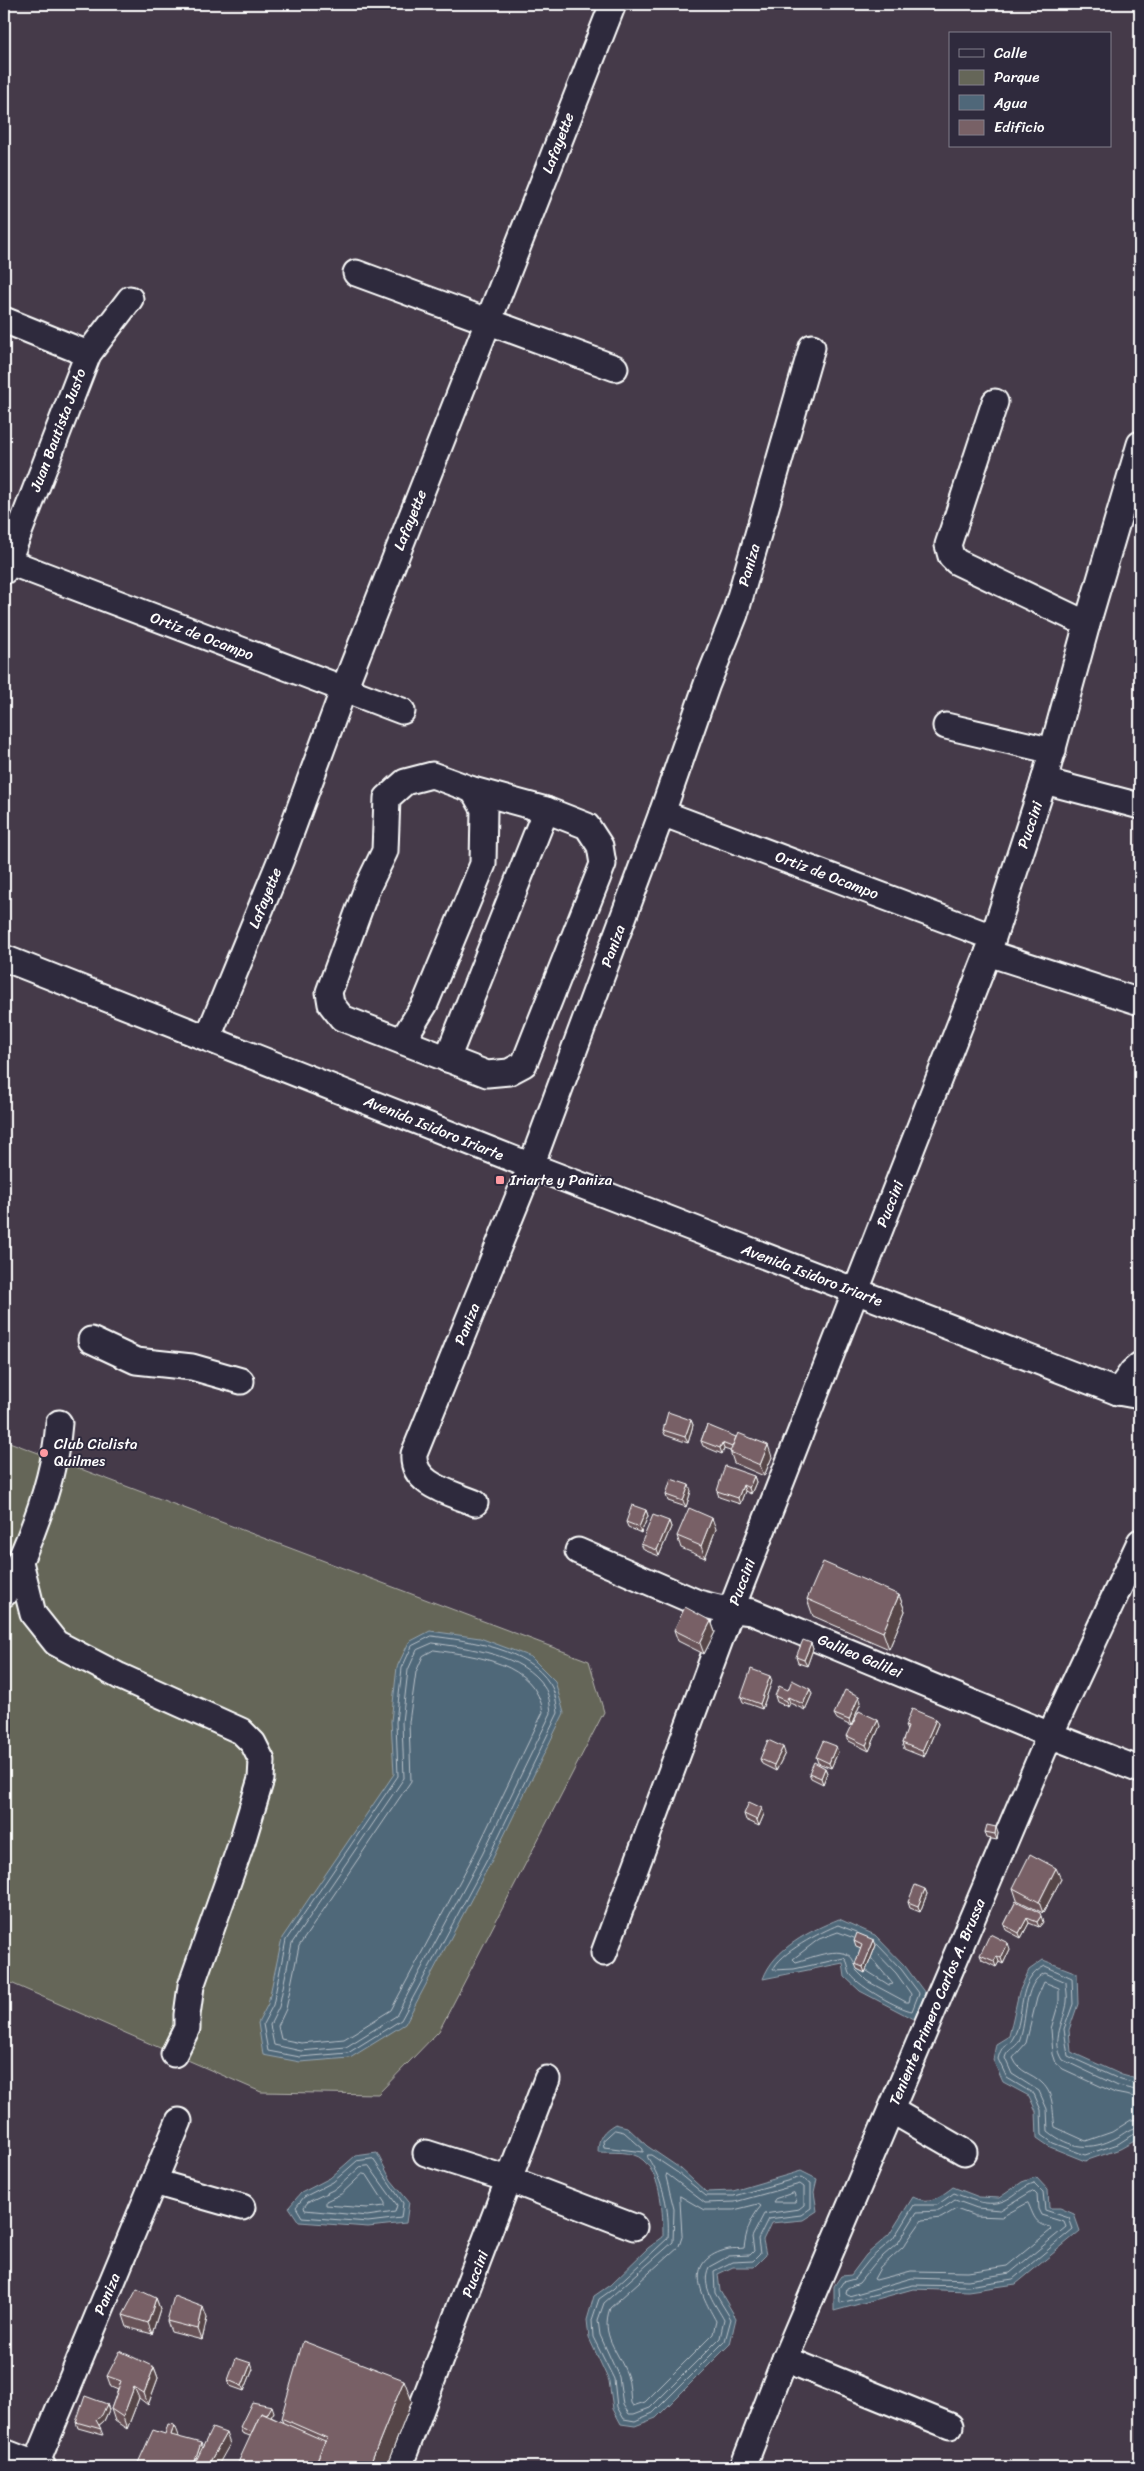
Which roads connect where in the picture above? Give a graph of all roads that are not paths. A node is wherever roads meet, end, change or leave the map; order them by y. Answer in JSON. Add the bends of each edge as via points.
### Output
{"nodes":[{"id":1,"x":613,"y":4,"type":"edge"},
{"id":2,"x":356,"y":273,"type":"dead end"},
{"id":3,"x":130,"y":299,"type":"dead end"},
{"id":4,"x":4,"y":320,"type":"edge"},
{"id":5,"x":489,"y":322,"type":"junction"},
{"id":6,"x":812,"y":347,"type":"dead end"},
{"id":7,"x":88,"y":354,"type":"junction"},
{"id":8,"x":615,"y":368,"type":"dead end"},
{"id":9,"x":995,"y":402,"type":"dead end"},
{"id":10,"x":1140,"y":444,"type":"edge"},
{"id":11,"x":5,"y":564,"type":"edge"},
{"id":12,"x":1087,"y":624,"type":"junction"},
{"id":13,"x":343,"y":690,"type":"junction"},
{"id":14,"x":402,"y":712,"type":"dead end"},
{"id":15,"x":946,"y":726,"type":"dead end"},
{"id":16,"x":1053,"y":751,"type":"junction"},
{"id":17,"x":1044,"y":781,"type":"junction"},
{"id":18,"x":474,"y":790,"type":"junction"},
{"id":19,"x":1140,"y":806,"type":"edge"},
{"id":20,"x":546,"y":810,"type":"junction"},
{"id":21,"x":662,"y":812,"type":"junction"},
{"id":22,"x":990,"y":945,"type":"junction"},
{"id":23,"x":4,"y":958,"type":"edge"},
{"id":24,"x":1140,"y":1002,"type":"edge"},
{"id":25,"x":208,"y":1037,"type":"junction"},
{"id":26,"x":402,"y":1041,"type":"junction"},
{"id":27,"x":447,"y":1059,"type":"junction"},
{"id":28,"x":531,"y":1166,"type":"junction"},
{"id":29,"x":854,"y":1292,"type":"junction"},
{"id":30,"x":91,"y":1340,"type":"dead end"},
{"id":31,"x":1140,"y":1364,"type":"edge"},
{"id":32,"x":241,"y":1380,"type":"dead end"},
{"id":33,"x":1129,"y":1394,"type":"edge"},
{"id":34,"x":1140,"y":1413,"type":"edge"},
{"id":35,"x":59,"y":1423,"type":"dead end"},
{"id":36,"x":475,"y":1503,"type":"dead end"},
{"id":37,"x":1140,"y":1542,"type":"edge"},
{"id":38,"x":578,"y":1551,"type":"dead end"},
{"id":39,"x":20,"y":1562,"type":"junction"},
{"id":40,"x":4,"y":1594,"type":"edge"},
{"id":41,"x":732,"y":1610,"type":"junction"},
{"id":42,"x":1050,"y":1735,"type":"junction"},
{"id":43,"x":1140,"y":1770,"type":"edge"},
{"id":44,"x":604,"y":1953,"type":"dead end"},
{"id":45,"x":174,"y":2054,"type":"dead end"},
{"id":46,"x":547,"y":2079,"type":"dead end"},
{"id":47,"x":891,"y":2110,"type":"junction"},
{"id":48,"x":179,"y":2121,"type":"dead end"},
{"id":49,"x":964,"y":2152,"type":"dead end"},
{"id":50,"x":426,"y":2153,"type":"dead end"},
{"id":51,"x":511,"y":2180,"type":"junction"},
{"id":52,"x":154,"y":2182,"type":"junction"},
{"id":53,"x":242,"y":2207,"type":"dead end"},
{"id":54,"x":634,"y":2227,"type":"dead end"},
{"id":55,"x":785,"y":2359,"type":"junction"},
{"id":56,"x":950,"y":2426,"type":"dead end"},
{"id":57,"x":4,"y":2452,"type":"edge"},
{"id":58,"x":38,"y":2466,"type":"edge"},
{"id":59,"x":399,"y":2467,"type":"edge"},
{"id":60,"x":743,"y":2467,"type":"edge"}],
"edges":[{"from":1,"to":5,"type":"street","name":"Lafayette"},
{"from":2,"to":5,"type":"street"},
{"from":3,"to":7,"type":"street","name":"Juan Bautista Justo"},
{"from":4,"to":7,"type":"street"},
{"from":5,"to":8,"type":"street"},
{"from":5,"to":13,"type":"street","name":"Lafayette"},
{"from":6,"to":21,"type":"street","name":"Paniza","via":[[735,614]]},
{"from":7,"to":11,"type":"street","name":"Juan Bautista Justo"},
{"from":9,"to":12,"type":"street","via":[[948,545],[951,556],[957,562]]},
{"from":10,"to":12,"type":"street","name":"Puccini"},
{"from":11,"to":13,"type":"street","name":"Ortiz de Ocampo"},
{"from":12,"to":16,"type":"street","name":"Puccini"},
{"from":13,"to":14,"type":"street","name":"Ortiz de Ocampo"},
{"from":13,"to":25,"type":"street","name":"Lafayette","via":[[281,859]]},
{"from":15,"to":16,"type":"street"},
{"from":16,"to":17,"type":"street","name":"Puccini"},
{"from":17,"to":19,"type":"street"},
{"from":17,"to":22,"type":"street","name":"Puccini"},
{"from":18,"to":20,"type":"street"},
{"from":18,"to":26,"type":"street","via":[[484,809],[483,864],[425,1004]]},
{"from":18,"to":26,"type":"street","via":[[432,775],[405,782],[387,798],[385,851],[366,888],[329,992],[331,1004],[342,1018]]},
{"from":20,"to":27,"type":"street"},
{"from":20,"to":27,"type":"street","via":[[587,826],[600,846],[604,864],[524,1064],[509,1072],[487,1074]]},
{"from":21,"to":22,"type":"street","name":"Ortiz de Ocampo"},
{"from":21,"to":28,"type":"street","name":"Paniza"},
{"from":22,"to":24,"type":"street","name":"Ortiz de Ocampo"},
{"from":22,"to":29,"type":"street","name":"Puccini"},
{"from":23,"to":25,"type":"street","name":"Avenida Isidoro Iriarte"},
{"from":25,"to":28,"type":"street","name":"Avenida Isidoro Iriarte"},
{"from":26,"to":27,"type":"street"},
{"from":28,"to":29,"type":"street","name":"Avenida Isidoro Iriarte"},
{"from":28,"to":36,"type":"street","name":"Paniza","via":[[414,1454],[417,1473],[425,1481]]},
{"from":29,"to":33,"type":"street","name":"Avenida Isidoro Iriarte"},
{"from":29,"to":41,"type":"street","name":"Puccini"},
{"from":30,"to":32,"type":"street","via":[[136,1360],[192,1367]]},
{"from":31,"to":33,"type":"street","via":[[1132,1372]]},
{"from":33,"to":34,"type":"street","name":"Avenida Isidoro Iriarte"},
{"from":35,"to":39,"type":"street","via":[[50,1476]]},
{"from":37,"to":42,"type":"street","name":"Teniente Primero Carlos A. Brussa"},
{"from":38,"to":41,"type":"street","name":"Galileo Galilei","via":[[698,1603]]},
{"from":39,"to":40,"type":"street"},
{"from":39,"to":45,"type":"street","via":[[32,1614],[56,1643],[119,1676],[241,1730],[253,1743],[262,1761],[261,1779],[242,1842],[191,1986],[187,2028]]},
{"from":41,"to":42,"type":"street","name":"Galileo Galilei","via":[[752,1612]]},
{"from":41,"to":44,"type":"street","name":"Puccini"},
{"from":42,"to":43,"type":"street","name":"Galileo Galilei"},
{"from":42,"to":47,"type":"street","name":"Teniente Primero Carlos A. Brussa"},
{"from":46,"to":51,"type":"street","name":"Puccini"},
{"from":47,"to":49,"type":"street"},
{"from":47,"to":55,"type":"street","name":"Teniente Primero Carlos A. Brussa"},
{"from":48,"to":52,"type":"street","name":"Paniza"},
{"from":50,"to":51,"type":"street"},
{"from":51,"to":54,"type":"street"},
{"from":51,"to":59,"type":"street","name":"Puccini"},
{"from":52,"to":53,"type":"street"},
{"from":52,"to":58,"type":"street","name":"Paniza"},
{"from":55,"to":56,"type":"street"},
{"from":55,"to":60,"type":"street","name":"Teniente Primero Carlos A. Brussa"},
{"from":57,"to":58,"type":"street"}]}
